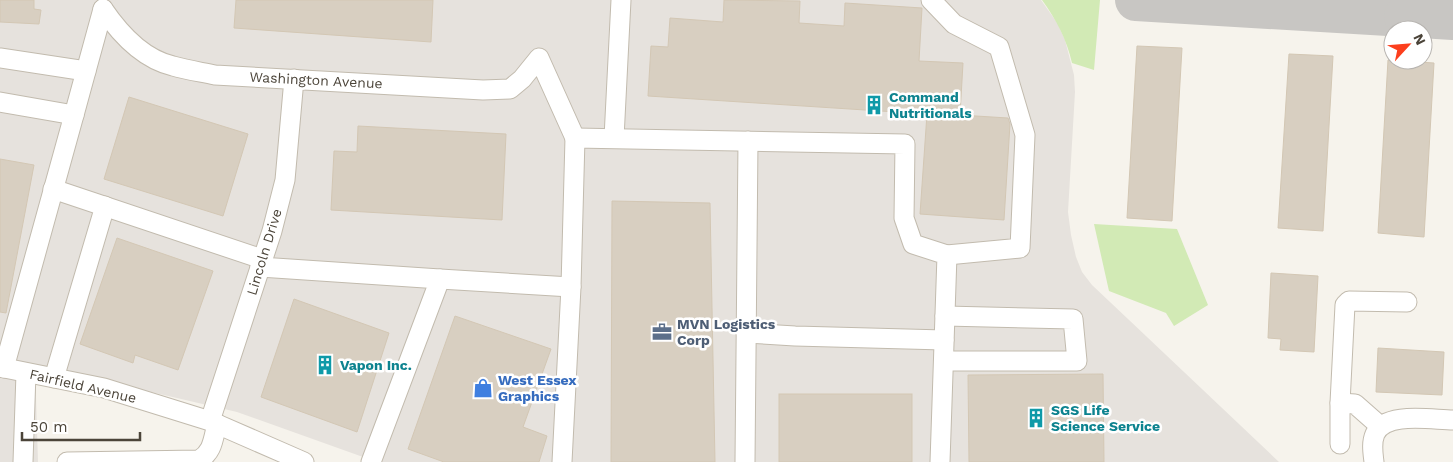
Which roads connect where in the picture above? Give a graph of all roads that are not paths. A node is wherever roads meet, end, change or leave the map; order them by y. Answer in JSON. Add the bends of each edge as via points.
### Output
{"nodes":[{"id":1,"x":621,"y":0,"type":"edge"},
{"id":2,"x":931,"y":0,"type":"edge"},
{"id":3,"x":0,"y":58,"type":"edge"},
{"id":4,"x":86,"y":71,"type":"junction"},
{"id":5,"x":294,"y":79,"type":"junction"},
{"id":6,"x":0,"y":102,"type":"edge"},
{"id":7,"x":74,"y":115,"type":"junction"},
{"id":8,"x":575,"y":138,"type":"junction"},
{"id":9,"x":614,"y":138,"type":"junction"},
{"id":10,"x":748,"y":141,"type":"junction"},
{"id":11,"x":53,"y":189,"type":"junction"},
{"id":12,"x":105,"y":206,"type":"junction"},
{"id":13,"x":947,"y":255,"type":"junction"},
{"id":14,"x":261,"y":263,"type":"junction"},
{"id":15,"x":440,"y":279,"type":"junction"},
{"id":16,"x":571,"y":287,"type":"junction"},
{"id":17,"x":1407,"y":302,"type":"dead end"},
{"id":18,"x":945,"y":316,"type":"junction"},
{"id":19,"x":746,"y":333,"type":"junction"},
{"id":20,"x":944,"y":340,"type":"junction"},
{"id":21,"x":944,"y":361,"type":"junction"},
{"id":22,"x":2,"y":368,"type":"edge"},
{"id":23,"x":26,"y":373,"type":"junction"},
{"id":24,"x":54,"y":378,"type":"junction"},
{"id":25,"x":1340,"y":403,"type":"junction"},
{"id":26,"x":1453,"y":420,"type":"edge"},
{"id":27,"x":214,"y":422,"type":"junction"},
{"id":28,"x":1380,"y":426,"type":"junction"},
{"id":29,"x":1340,"y":444,"type":"dead end"},
{"id":30,"x":183,"y":461,"type":"edge"},
{"id":31,"x":23,"y":462,"type":"edge"},
{"id":32,"x":66,"y":462,"type":"edge"},
{"id":33,"x":304,"y":462,"type":"edge"},
{"id":34,"x":371,"y":462,"type":"edge"},
{"id":35,"x":562,"y":462,"type":"edge"},
{"id":36,"x":745,"y":462,"type":"edge"},
{"id":37,"x":940,"y":462,"type":"edge"},
{"id":38,"x":1374,"y":462,"type":"edge"}],
"edges":[{"from":1,"to":9,"type":"street"},
{"from":2,"to":13,"type":"street","via":[[954,24],[999,47],[1026,135],[1020,248]]},
{"from":3,"to":4,"type":"street"},
{"from":4,"to":5,"type":"street","name":"Washington Avenue","via":[[103,9],[117,30],[142,51],[171,66],[215,75]]},
{"from":4,"to":7,"type":"street"},
{"from":5,"to":8,"type":"street","name":"Washington Avenue","via":[[483,90],[510,88],[539,58]]},
{"from":5,"to":14,"type":"street","name":"Lincoln Drive","via":[[285,180]]},
{"from":6,"to":7,"type":"street"},
{"from":7,"to":11,"type":"street"},
{"from":8,"to":9,"type":"street"},
{"from":8,"to":16,"type":"street"},
{"from":9,"to":10,"type":"street"},
{"from":10,"to":13,"type":"street","via":[[905,144],[904,218],[914,244]]},
{"from":10,"to":19,"type":"street"},
{"from":11,"to":12,"type":"street"},
{"from":11,"to":22,"type":"street"},
{"from":12,"to":14,"type":"street"},
{"from":12,"to":24,"type":"street"},
{"from":13,"to":18,"type":"street"},
{"from":14,"to":15,"type":"street"},
{"from":14,"to":27,"type":"street","name":"Lincoln Drive"},
{"from":15,"to":16,"type":"street"},
{"from":15,"to":34,"type":"street"},
{"from":16,"to":35,"type":"street"},
{"from":17,"to":25,"type":"street","via":[[1349,301],[1345,305]]},
{"from":18,"to":20,"type":"street"},
{"from":18,"to":21,"type":"street","via":[[1073,319],[1077,361]]},
{"from":19,"to":20,"type":"street"},
{"from":19,"to":36,"type":"street"},
{"from":20,"to":21,"type":"street"},
{"from":21,"to":37,"type":"street"},
{"from":22,"to":23,"type":"street","name":"Fairfield Avenue"},
{"from":23,"to":24,"type":"street","name":"Fairfield Avenue"},
{"from":23,"to":31,"type":"street"},
{"from":24,"to":27,"type":"street","name":"Fairfield Avenue","via":[[104,388]]},
{"from":25,"to":28,"type":"street","via":[[1355,404]]},
{"from":25,"to":29,"type":"street"},
{"from":26,"to":28,"type":"street","via":[[1399,419]]},
{"from":27,"to":30,"type":"street","name":"Lincoln Drive","via":[[212,446],[207,456]]},
{"from":27,"to":33,"type":"street","name":"Fairfield Avenue"},
{"from":28,"to":38,"type":"street","via":[[1373,443]]},
{"from":30,"to":32,"type":"street"}]}
